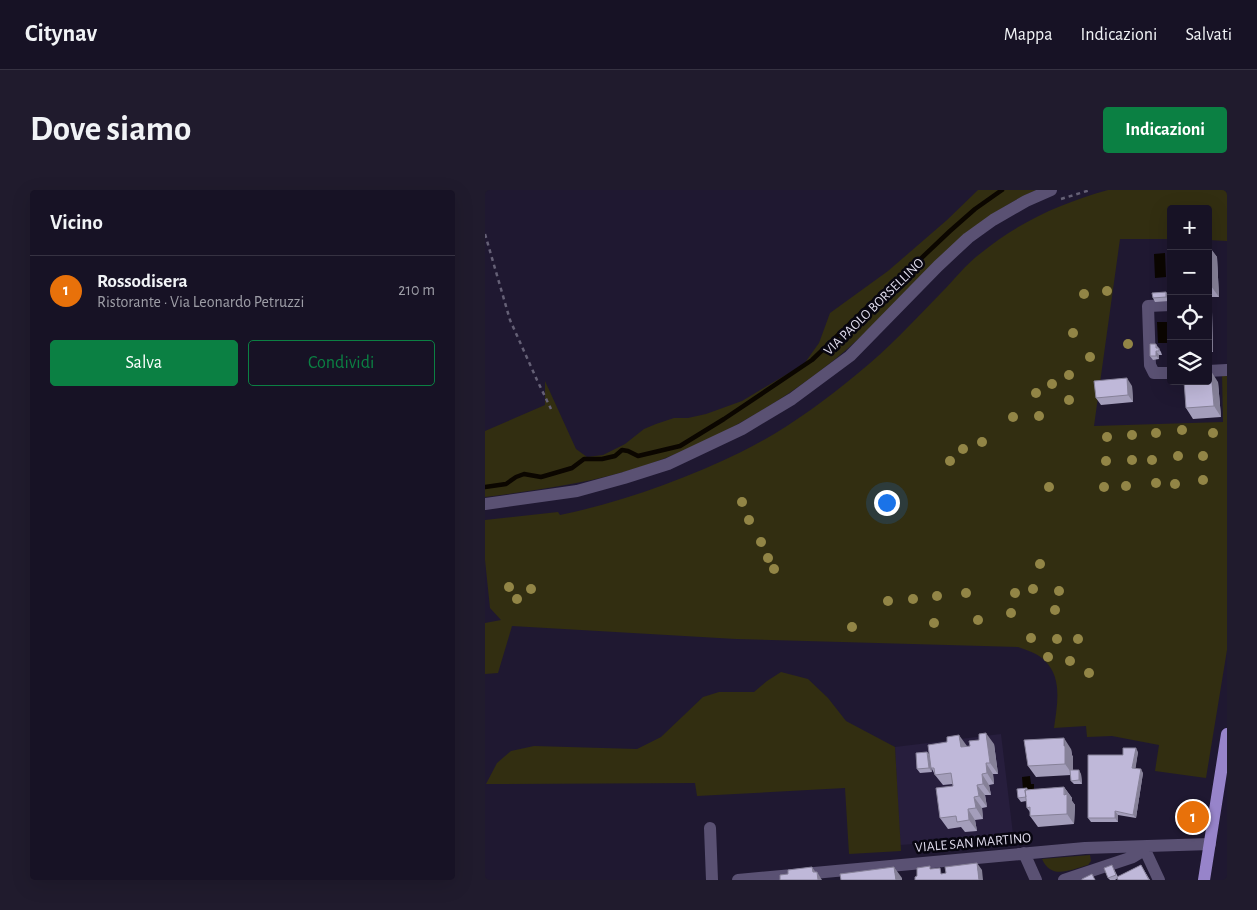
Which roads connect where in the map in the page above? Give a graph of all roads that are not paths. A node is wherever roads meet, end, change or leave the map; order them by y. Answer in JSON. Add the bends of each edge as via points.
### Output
{"nodes":[{"id":1,"x":1051,"y":190,"type":"edge"},
{"id":2,"x":1167,"y":305,"type":"edge"},
{"id":3,"x":1227,"y":367,"type":"edge"},
{"id":4,"x":1212,"y":369,"type":"edge"},
{"id":5,"x":1167,"y":372,"type":"edge"},
{"id":6,"x":485,"y":504,"type":"edge"},
{"id":7,"x":1227,"y":734,"type":"edge"},
{"id":8,"x":710,"y":828,"type":"dead end"},
{"id":9,"x":1210,"y":844,"type":"junction"},
{"id":10,"x":1104,"y":847,"type":"junction"},
{"id":11,"x":1149,"y":847,"type":"junction"},
{"id":12,"x":1024,"y":853,"type":"junction"},
{"id":13,"x":1105,"y":866,"type":"junction"},
{"id":14,"x":712,"y":880,"type":"edge"},
{"id":15,"x":739,"y":880,"type":"edge"},
{"id":16,"x":1036,"y":880,"type":"edge"},
{"id":17,"x":1064,"y":880,"type":"edge"},
{"id":18,"x":1159,"y":880,"type":"edge"},
{"id":19,"x":1204,"y":880,"type":"edge"}],
"edges":[{"from":1,"to":6,"type":"street","name":"VIA PAOLO BORSELLINO","via":[[993,220],[968,238],[849,356],[792,399],[742,430],[668,464],[624,478],[577,491]]},
{"from":2,"to":5,"type":"street","via":[[1147,306],[1149,366],[1154,373]]},
{"from":3,"to":4,"type":"street"},
{"from":7,"to":9,"type":"main road"},
{"from":8,"to":14,"type":"street"},
{"from":9,"to":11,"type":"street","name":"VIALE SAN MARTINO"},
{"from":9,"to":19,"type":"main road"},
{"from":10,"to":11,"type":"street","name":"VIALE SAN MARTINO"},
{"from":10,"to":12,"type":"street","name":"VIALE SAN MARTINO"},
{"from":10,"to":13,"type":"street"},
{"from":11,"to":13,"type":"street","via":[[1133,857]]},
{"from":11,"to":18,"type":"street"},
{"from":12,"to":15,"type":"street","name":"VIALE SAN MARTINO"},
{"from":12,"to":16,"type":"street"},
{"from":13,"to":17,"type":"street"}]}
